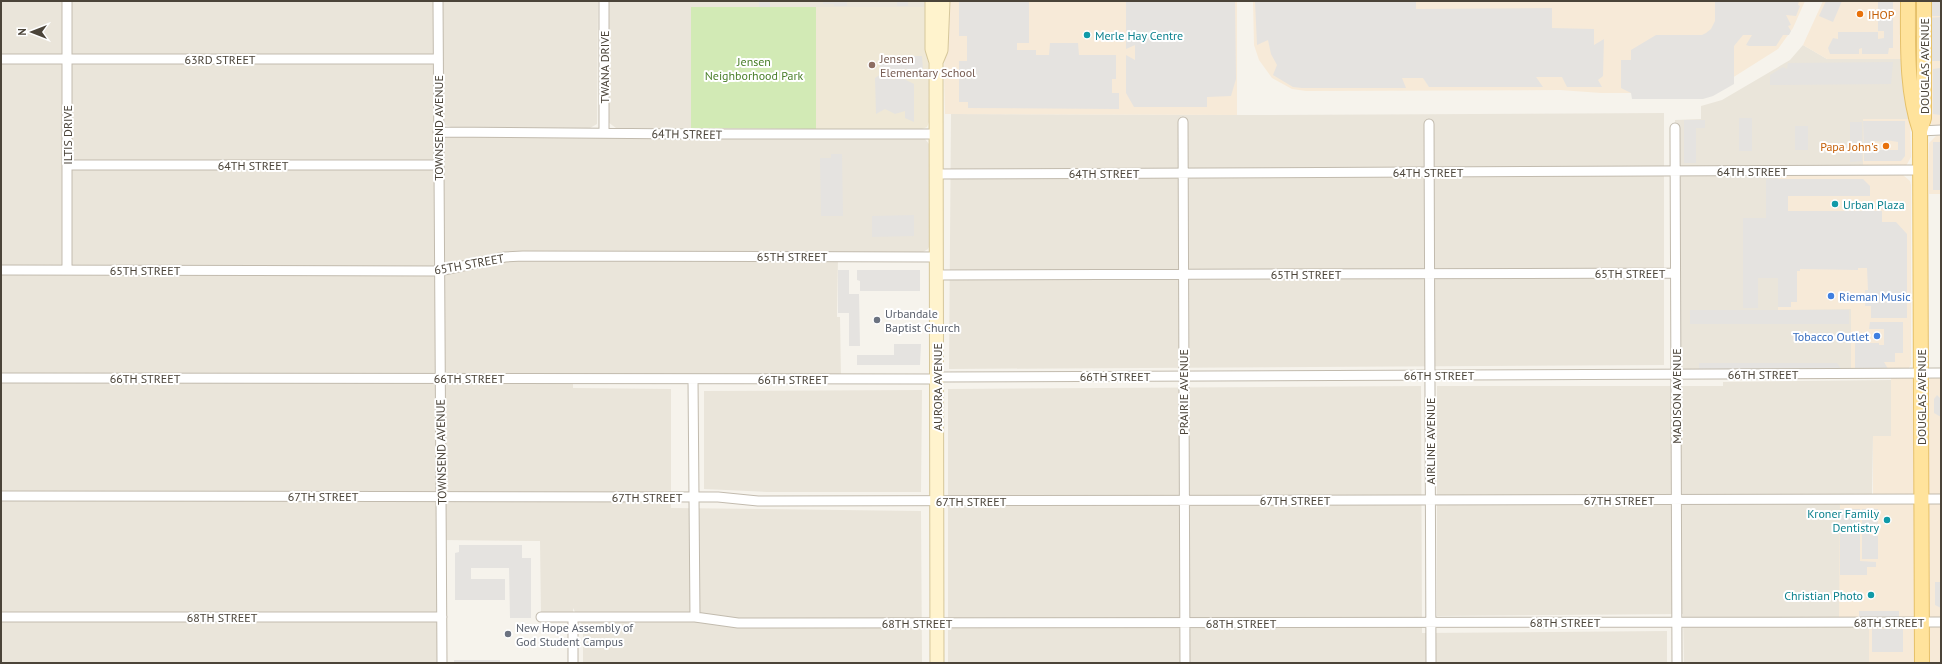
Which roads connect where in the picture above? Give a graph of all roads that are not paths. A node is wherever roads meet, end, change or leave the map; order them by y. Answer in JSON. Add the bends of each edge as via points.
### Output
{"nodes":[{"id":1,"x":67,"y":1,"type":"edge"},
{"id":2,"x":438,"y":1,"type":"edge"},
{"id":3,"x":604,"y":1,"type":"edge"},
{"id":4,"x":932,"y":1,"type":"edge"},
{"id":5,"x":943,"y":1,"type":"edge"},
{"id":6,"x":1908,"y":1,"type":"edge"},
{"id":7,"x":1924,"y":1,"type":"edge"},
{"id":8,"x":1,"y":59,"type":"edge"},
{"id":9,"x":67,"y":59,"type":"junction"},
{"id":10,"x":438,"y":59,"type":"junction"},
{"id":11,"x":936,"y":62,"type":"junction"},
{"id":12,"x":1183,"y":122,"type":"dead end"},
{"id":13,"x":1429,"y":124,"type":"dead end"},
{"id":14,"x":1675,"y":128,"type":"dead end"},
{"id":15,"x":1941,"y":130,"type":"edge"},
{"id":16,"x":1920,"y":131,"type":"junction"},
{"id":17,"x":438,"y":132,"type":"junction"},
{"id":18,"x":604,"y":132,"type":"junction"},
{"id":19,"x":936,"y":134,"type":"junction"},
{"id":20,"x":67,"y":165,"type":"junction"},
{"id":21,"x":438,"y":165,"type":"junction"},
{"id":22,"x":1920,"y":170,"type":"junction"},
{"id":23,"x":1183,"y":172,"type":"junction"},
{"id":24,"x":1429,"y":172,"type":"junction"},
{"id":25,"x":1675,"y":172,"type":"junction"},
{"id":26,"x":936,"y":174,"type":"junction"},
{"id":27,"x":936,"y":257,"type":"junction"},
{"id":28,"x":1,"y":270,"type":"edge"},
{"id":29,"x":67,"y":270,"type":"junction"},
{"id":30,"x":439,"y":271,"type":"junction"},
{"id":31,"x":1675,"y":273,"type":"junction"},
{"id":32,"x":936,"y":274,"type":"junction"},
{"id":33,"x":1183,"y":274,"type":"junction"},
{"id":34,"x":1429,"y":274,"type":"junction"},
{"id":35,"x":1921,"y":374,"type":"junction"},
{"id":36,"x":1941,"y":374,"type":"edge"},
{"id":37,"x":1430,"y":375,"type":"junction"},
{"id":38,"x":1676,"y":375,"type":"junction"},
{"id":39,"x":1183,"y":376,"type":"junction"},
{"id":40,"x":1,"y":378,"type":"edge"},
{"id":41,"x":440,"y":378,"type":"junction"},
{"id":42,"x":937,"y":378,"type":"junction"},
{"id":43,"x":694,"y":379,"type":"junction"},
{"id":44,"x":1,"y":496,"type":"edge"},
{"id":45,"x":442,"y":496,"type":"junction"},
{"id":46,"x":694,"y":497,"type":"junction"},
{"id":47,"x":1941,"y":499,"type":"edge"},
{"id":48,"x":1430,"y":500,"type":"junction"},
{"id":49,"x":1676,"y":500,"type":"junction"},
{"id":50,"x":1921,"y":500,"type":"junction"},
{"id":51,"x":937,"y":501,"type":"junction"},
{"id":52,"x":1184,"y":501,"type":"junction"},
{"id":53,"x":1,"y":617,"type":"edge"},
{"id":54,"x":541,"y":617,"type":"dead end"},
{"id":55,"x":573,"y":617,"type":"junction"},
{"id":56,"x":695,"y":617,"type":"junction"},
{"id":57,"x":442,"y":618,"type":"junction"},
{"id":58,"x":1431,"y":622,"type":"junction"},
{"id":59,"x":1676,"y":622,"type":"junction"},
{"id":60,"x":1922,"y":622,"type":"junction"},
{"id":61,"x":1941,"y":622,"type":"edge"},
{"id":62,"x":937,"y":623,"type":"junction"},
{"id":63,"x":1184,"y":623,"type":"junction"},
{"id":64,"x":442,"y":663,"type":"edge"},
{"id":65,"x":573,"y":663,"type":"edge"},
{"id":66,"x":937,"y":663,"type":"edge"},
{"id":67,"x":1185,"y":663,"type":"edge"},
{"id":68,"x":1431,"y":663,"type":"edge"},
{"id":69,"x":1677,"y":663,"type":"edge"},
{"id":70,"x":1922,"y":663,"type":"edge"}],
"edges":[{"from":1,"to":9,"type":"street","name":"ILTIS DRIVE"},
{"from":2,"to":10,"type":"street","name":"TOWNSEND AVENUE"},
{"from":3,"to":18,"type":"street","name":"TWANA DRIVE"},
{"from":4,"to":11,"type":"street","name":"AURORA AVENUE","via":[[932,49]]},
{"from":5,"to":11,"type":"street","name":"AURORA AVENUE","via":[[941,50]]},
{"from":6,"to":16,"type":"main road","name":"DOUGLAS AVENUE","via":[[1914,115]]},
{"from":7,"to":16,"type":"main road","name":"DOUGLAS AVENUE","via":[[1924,118]]},
{"from":8,"to":9,"type":"street","name":"63RD STREET"},
{"from":9,"to":10,"type":"street","name":"63RD STREET"},
{"from":9,"to":20,"type":"street","name":"ILTIS DRIVE"},
{"from":10,"to":17,"type":"street","name":"TOWNSEND AVENUE"},
{"from":11,"to":19,"type":"street","name":"AURORA AVENUE"},
{"from":12,"to":23,"type":"street","name":"PRAIRIE AVENUE"},
{"from":13,"to":24,"type":"street","name":"AIRLINE AVENUE"},
{"from":14,"to":25,"type":"street","name":"MADISON AVENUE"},
{"from":15,"to":16,"type":"street"},
{"from":16,"to":22,"type":"main road","name":"DOUGLAS AVENUE"},
{"from":17,"to":18,"type":"street","name":"64TH STREET"},
{"from":17,"to":21,"type":"street","name":"TOWNSEND AVENUE"},
{"from":18,"to":19,"type":"street","name":"64TH STREET"},
{"from":19,"to":26,"type":"street","name":"AURORA AVENUE"},
{"from":20,"to":21,"type":"street","name":"64TH STREET"},
{"from":20,"to":29,"type":"street","name":"ILTIS DRIVE"},
{"from":21,"to":30,"type":"street","name":"TOWNSEND AVENUE"},
{"from":22,"to":25,"type":"street","name":"64TH STREET"},
{"from":22,"to":35,"type":"main road","name":"DOUGLAS AVENUE"},
{"from":23,"to":24,"type":"street","name":"64TH STREET"},
{"from":23,"to":26,"type":"street","name":"64TH STREET"},
{"from":23,"to":33,"type":"street","name":"PRAIRIE AVENUE"},
{"from":24,"to":25,"type":"street","name":"64TH STREET"},
{"from":24,"to":34,"type":"street","name":"AIRLINE AVENUE"},
{"from":25,"to":31,"type":"street","name":"MADISON AVENUE"},
{"from":26,"to":27,"type":"street","name":"AURORA AVENUE"},
{"from":27,"to":30,"type":"street","name":"65TH STREET","via":[[523,256],[505,257]]},
{"from":27,"to":32,"type":"street","name":"AURORA AVENUE"},
{"from":28,"to":29,"type":"street","name":"65TH STREET"},
{"from":29,"to":30,"type":"street","name":"65TH STREET"},
{"from":30,"to":41,"type":"street","name":"TOWNSEND AVENUE"},
{"from":31,"to":34,"type":"street","name":"65TH STREET"},
{"from":31,"to":38,"type":"street","name":"MADISON AVENUE"},
{"from":32,"to":33,"type":"street","name":"65TH STREET"},
{"from":32,"to":42,"type":"street","name":"AURORA AVENUE"},
{"from":33,"to":34,"type":"street","name":"65TH STREET"},
{"from":33,"to":39,"type":"street","name":"PRAIRIE AVENUE"},
{"from":34,"to":37,"type":"street","name":"AIRLINE AVENUE"},
{"from":35,"to":36,"type":"street","name":"66TH STREET"},
{"from":35,"to":38,"type":"street","name":"66TH STREET"},
{"from":35,"to":50,"type":"main road","name":"DOUGLAS AVENUE"},
{"from":37,"to":38,"type":"street","name":"66TH STREET"},
{"from":37,"to":39,"type":"street","name":"66TH STREET"},
{"from":37,"to":48,"type":"street","name":"AIRLINE AVENUE"},
{"from":38,"to":49,"type":"street","name":"MADISON AVENUE"},
{"from":39,"to":42,"type":"street","name":"66TH STREET"},
{"from":39,"to":52,"type":"street","name":"PRAIRIE AVENUE"},
{"from":40,"to":41,"type":"street","name":"66TH STREET"},
{"from":41,"to":43,"type":"street","name":"66TH STREET"},
{"from":41,"to":45,"type":"street","name":"TOWNSEND AVENUE"},
{"from":42,"to":43,"type":"street","name":"66TH STREET"},
{"from":42,"to":51,"type":"street","name":"AURORA AVENUE"},
{"from":43,"to":46,"type":"street"},
{"from":44,"to":45,"type":"street","name":"67TH STREET"},
{"from":45,"to":46,"type":"street","name":"67TH STREET"},
{"from":45,"to":57,"type":"street","name":"TOWNSEND AVENUE"},
{"from":46,"to":51,"type":"street","name":"67TH STREET","via":[[758,501]]},
{"from":46,"to":56,"type":"street"},
{"from":47,"to":50,"type":"street","name":"67TH STREET"},
{"from":48,"to":49,"type":"street","name":"67TH STREET"},
{"from":48,"to":52,"type":"street","name":"67TH STREET"},
{"from":48,"to":58,"type":"street","name":"AIRLINE AVENUE"},
{"from":49,"to":50,"type":"street","name":"67TH STREET"},
{"from":49,"to":59,"type":"street","name":"MADISON AVENUE"},
{"from":50,"to":60,"type":"main road","name":"DOUGLAS AVENUE"},
{"from":51,"to":52,"type":"street","name":"67TH STREET"},
{"from":51,"to":62,"type":"street","name":"AURORA AVENUE"},
{"from":52,"to":63,"type":"street","name":"PRAIRIE AVENUE"},
{"from":53,"to":57,"type":"street","name":"68TH STREET"},
{"from":54,"to":55,"type":"street","name":"68TH STREET"},
{"from":55,"to":56,"type":"street","name":"68TH STREET"},
{"from":55,"to":65,"type":"street"},
{"from":56,"to":62,"type":"street","name":"68TH STREET","via":[[738,623]]},
{"from":57,"to":64,"type":"street","name":"TOWNSEND AVENUE"},
{"from":58,"to":59,"type":"street","name":"68TH STREET"},
{"from":58,"to":63,"type":"street","name":"68TH STREET"},
{"from":58,"to":68,"type":"street","name":"AIRLINE AVENUE"},
{"from":59,"to":60,"type":"street","name":"68TH STREET"},
{"from":59,"to":69,"type":"street","name":"MADISON AVENUE"},
{"from":60,"to":61,"type":"street","name":"68TH STREET"},
{"from":60,"to":70,"type":"main road","name":"DOUGLAS AVENUE"},
{"from":62,"to":63,"type":"street","name":"68TH STREET"},
{"from":62,"to":66,"type":"street","name":"AURORA AVENUE"},
{"from":63,"to":67,"type":"street","name":"PRAIRIE AVENUE"}]}
